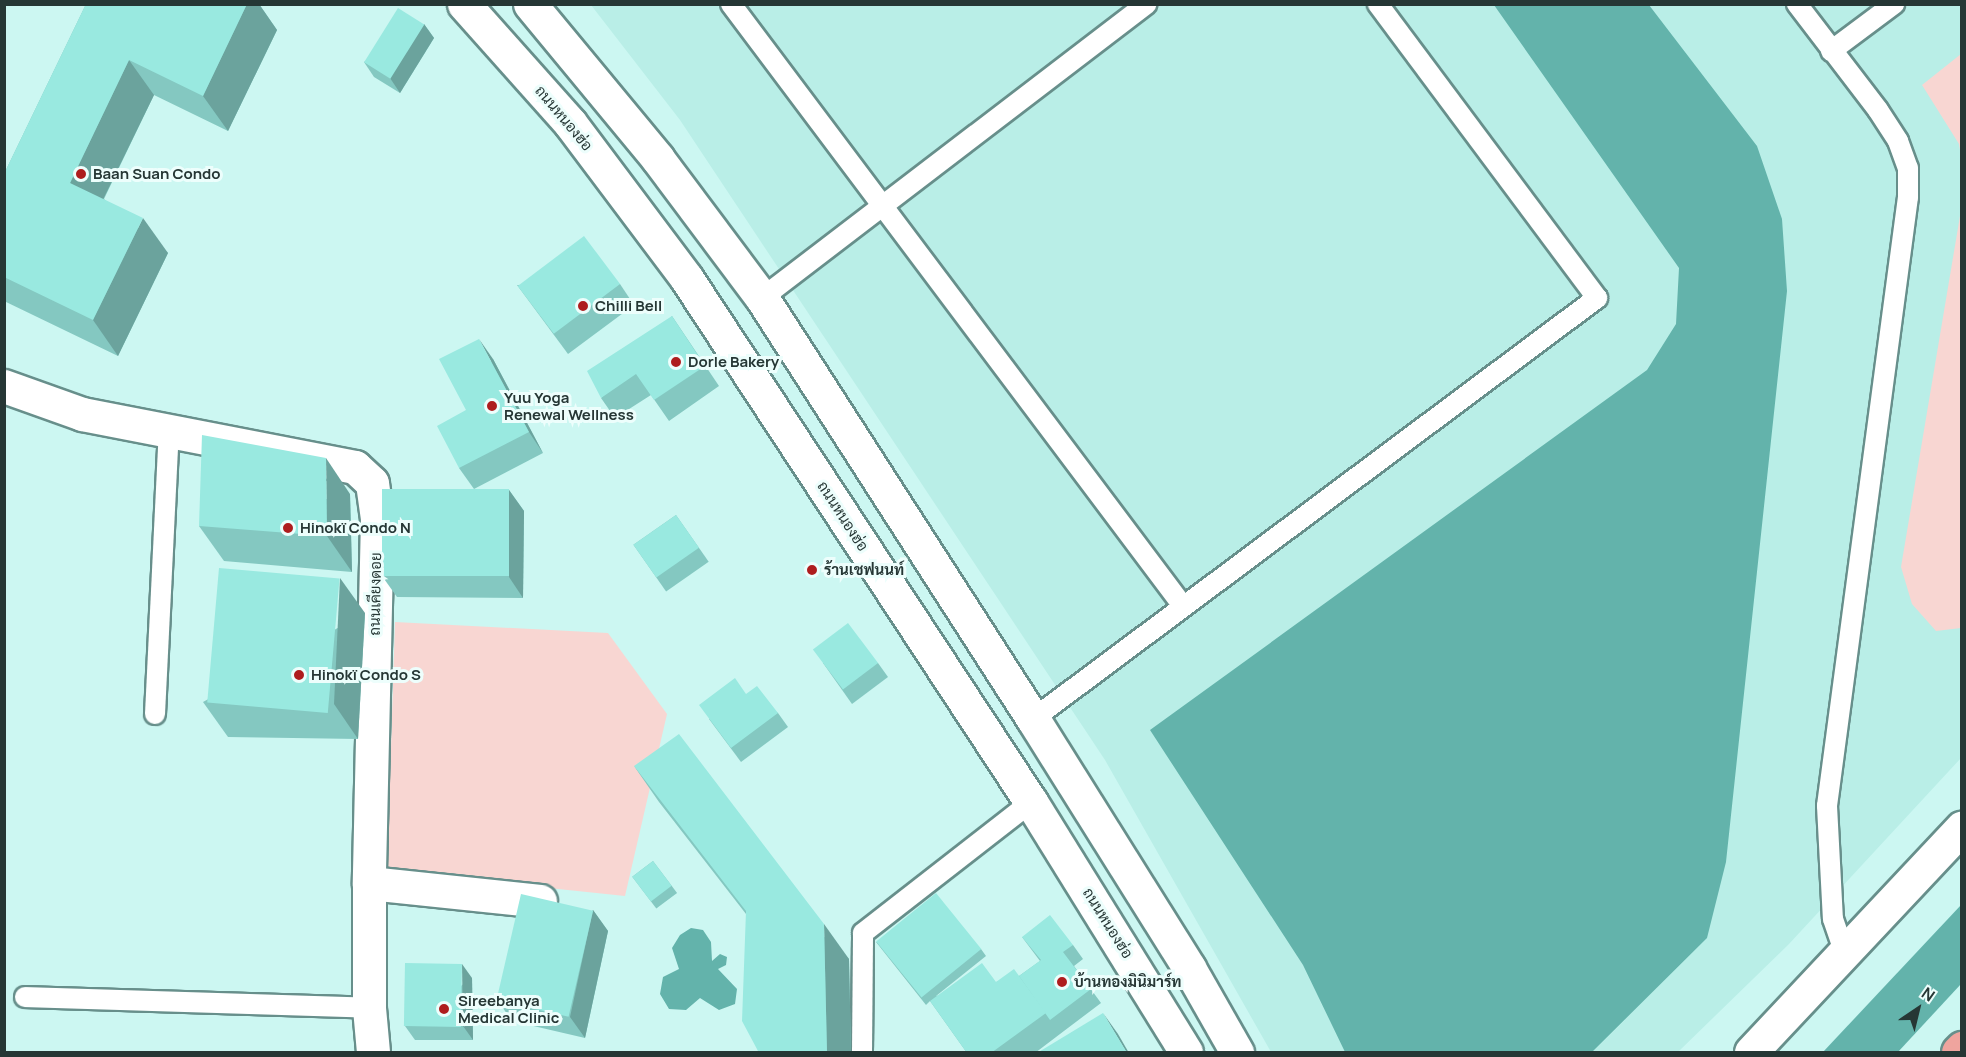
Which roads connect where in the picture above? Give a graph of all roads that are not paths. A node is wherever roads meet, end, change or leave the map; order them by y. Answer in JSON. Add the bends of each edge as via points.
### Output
{"nodes":[{"id":1,"x":464,"y":4,"type":"edge"},
{"id":2,"x":530,"y":4,"type":"edge"},
{"id":3,"x":731,"y":4,"type":"edge"},
{"id":4,"x":1147,"y":4,"type":"edge"},
{"id":5,"x":1378,"y":4,"type":"edge"},
{"id":6,"x":1797,"y":4,"type":"edge"},
{"id":7,"x":1894,"y":4,"type":"edge"},
{"id":8,"x":1832,"y":51,"type":"junction"},
{"id":9,"x":882,"y":206,"type":"junction"},
{"id":10,"x":762,"y":298,"type":"junction"},
{"id":11,"x":719,"y":326,"type":"junction"},
{"id":12,"x":4,"y":386,"type":"edge"},
{"id":13,"x":169,"y":431,"type":"junction"},
{"id":14,"x":1183,"y":606,"type":"junction"},
{"id":15,"x":155,"y":714,"type":"dead end"},
{"id":16,"x":1033,"y":719,"type":"junction"},
{"id":17,"x":1031,"y":802,"type":"junction"},
{"id":18,"x":1962,"y":827,"type":"edge"},
{"id":19,"x":369,"y":883,"type":"junction"},
{"id":20,"x":540,"y":901,"type":"edge"},
{"id":21,"x":1844,"y":951,"type":"junction"},
{"id":22,"x":26,"y":998,"type":"dead end"},
{"id":23,"x":369,"y":1008,"type":"junction"},
{"id":24,"x":1962,"y":1048,"type":"edge"},
{"id":25,"x":373,"y":1053,"type":"edge"},
{"id":26,"x":862,"y":1053,"type":"edge"},
{"id":27,"x":1186,"y":1053,"type":"edge"},
{"id":28,"x":1237,"y":1053,"type":"edge"},
{"id":29,"x":1751,"y":1053,"type":"edge"},
{"id":30,"x":1958,"y":1053,"type":"edge"}],
"edges":[{"from":1,"to":11,"type":"street","name":"ถนนหนองฮ่อ","via":[[570,123]]},
{"from":2,"to":10,"type":"street","via":[[658,159]]},
{"from":3,"to":9,"type":"lane"},
{"from":4,"to":9,"type":"lane"},
{"from":5,"to":14,"type":"lane","via":[[1597,298]]},
{"from":6,"to":8,"type":"lane"},
{"from":7,"to":8,"type":"lane"},
{"from":8,"to":21,"type":"lane","via":[[1898,141],[1908,168],[1908,197],[1827,806],[1833,919]]},
{"from":9,"to":10,"type":"lane"},
{"from":9,"to":14,"type":"lane"},
{"from":10,"to":11,"type":"street"},
{"from":10,"to":16,"type":"street"},
{"from":11,"to":17,"type":"street","name":"ถนนหนองฮ่อ"},
{"from":12,"to":13,"type":"street","name":"ถนนเคียงดอย","via":[[82,414]]},
{"from":13,"to":15,"type":"lane"},
{"from":13,"to":19,"type":"street","name":"ถนนเคียงดอย","via":[[355,467],[372,483],[377,518]]},
{"from":14,"to":16,"type":"lane"},
{"from":16,"to":28,"type":"street","via":[[1189,968]]},
{"from":17,"to":26,"type":"lane","via":[[863,933]]},
{"from":17,"to":27,"type":"street","name":"ถนนหนองฮ่อ"},
{"from":18,"to":21,"type":"street"},
{"from":19,"to":20,"type":"street"},
{"from":19,"to":23,"type":"street","name":"ถนนเคียงดอย"},
{"from":21,"to":29,"type":"street"},
{"from":22,"to":23,"type":"lane"},
{"from":23,"to":25,"type":"street","name":"ถนนเคียงดอย"},
{"from":24,"to":30,"type":"main road"}]}
